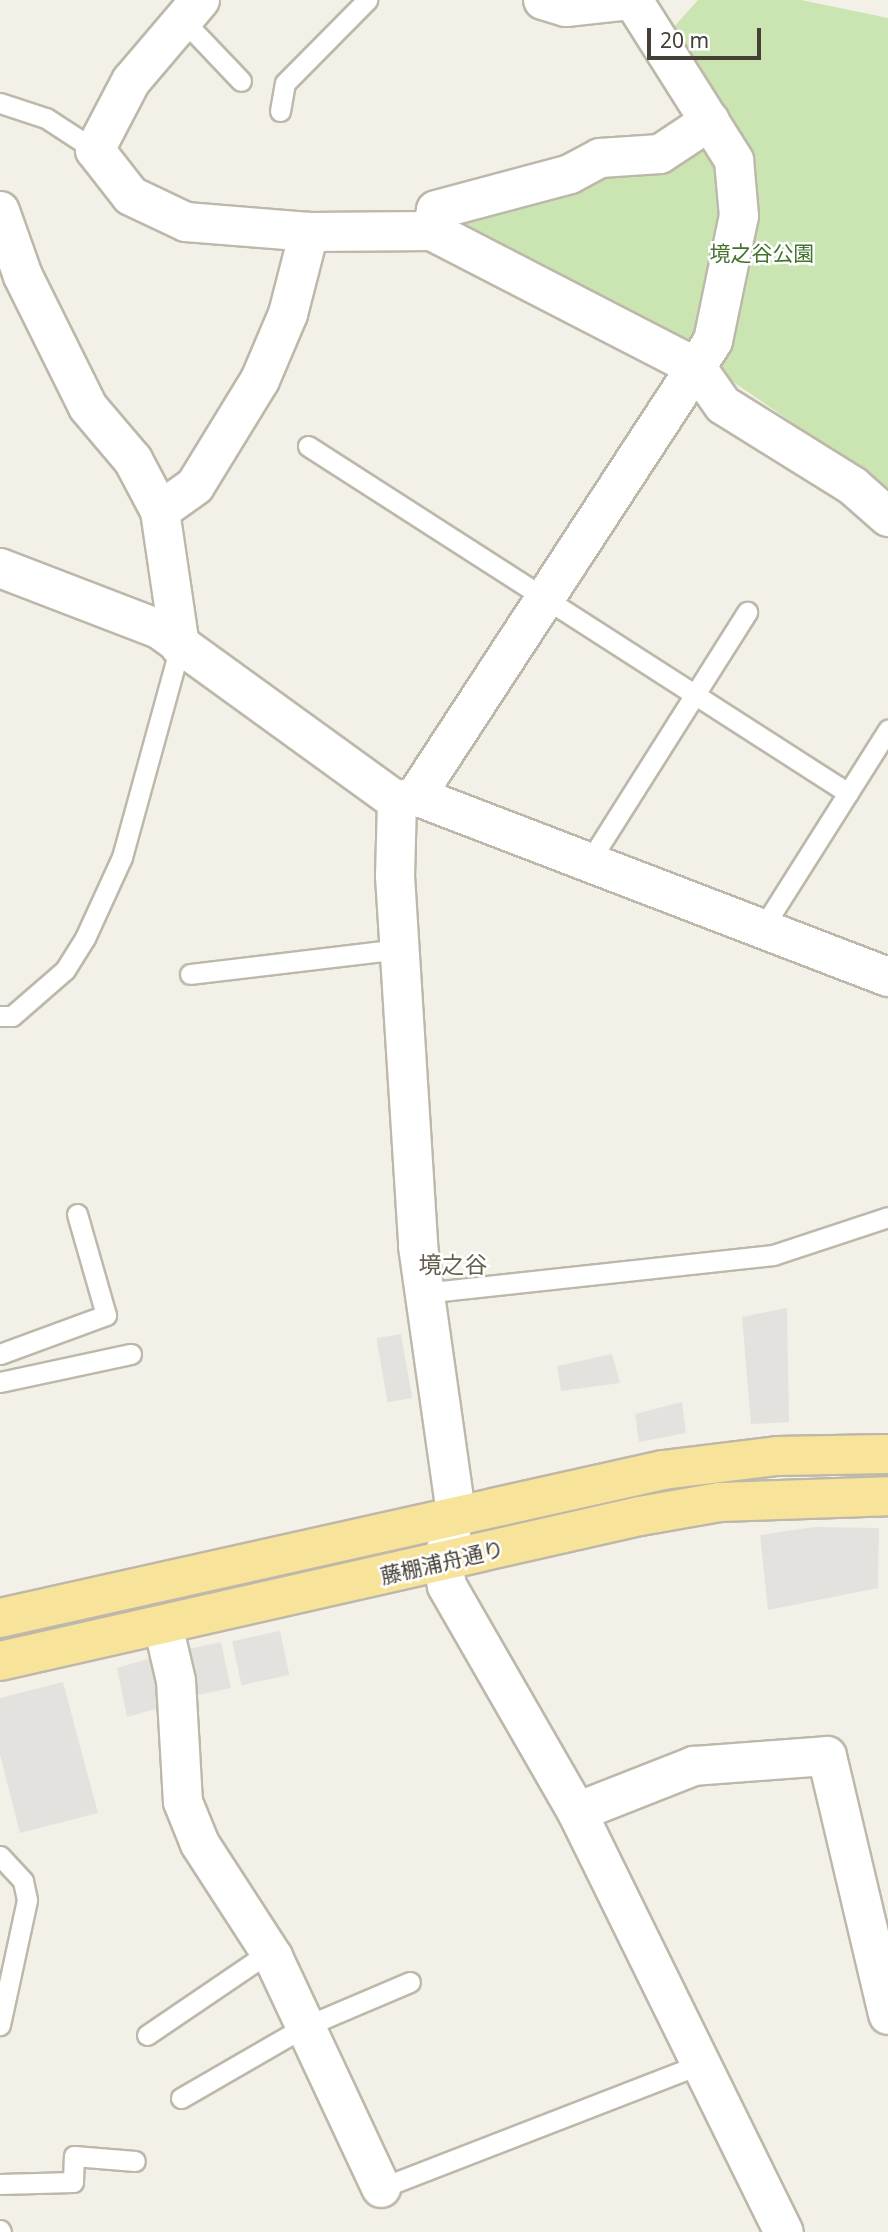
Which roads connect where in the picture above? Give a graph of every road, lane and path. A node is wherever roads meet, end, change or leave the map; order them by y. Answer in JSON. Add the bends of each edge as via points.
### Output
{"nodes":[{"id":1,"x":367,"y":0,"type":"edge"},
{"id":2,"x":543,"y":0,"type":"edge"},
{"id":3,"x":641,"y":3,"type":"edge"},
{"id":4,"x":192,"y":10,"type":"edge"},
{"id":5,"x":241,"y":81,"type":"dead end"},
{"id":6,"x":0,"y":103,"type":"edge"},
{"id":7,"x":280,"y":111,"type":"dead end"},
{"id":8,"x":710,"y":121,"type":"junction"},
{"id":9,"x":95,"y":150,"type":"junction"},
{"id":10,"x":0,"y":211,"type":"edge"},
{"id":11,"x":432,"y":231,"type":"junction"},
{"id":12,"x":309,"y":232,"type":"junction"},
{"id":13,"x":697,"y":368,"type":"junction"},
{"id":14,"x":308,"y":446,"type":"dead end"},
{"id":15,"x":160,"y":511,"type":"junction"},
{"id":16,"x":888,"y":517,"type":"edge"},
{"id":17,"x":0,"y":568,"type":"edge"},
{"id":18,"x":540,"y":601,"type":"junction"},
{"id":19,"x":747,"y":612,"type":"dead end"},
{"id":20,"x":180,"y":647,"type":"junction"},
{"id":21,"x":695,"y":697,"type":"junction"},
{"id":22,"x":888,"y":730,"type":"edge"},
{"id":23,"x":848,"y":793,"type":"junction"},
{"id":24,"x":406,"y":799,"type":"junction"},
{"id":25,"x":589,"y":862,"type":"junction"},
{"id":26,"x":762,"y":929,"type":"junction"},
{"id":27,"x":399,"y":949,"type":"junction"},
{"id":28,"x":190,"y":974,"type":"dead end"},
{"id":29,"x":888,"y":977,"type":"edge"},
{"id":30,"x":0,"y":1016,"type":"edge"},
{"id":31,"x":77,"y":1214,"type":"dead end"},
{"id":32,"x":888,"y":1217,"type":"edge"},
{"id":33,"x":424,"y":1293,"type":"junction"},
{"id":34,"x":0,"y":1354,"type":"edge"},
{"id":35,"x":131,"y":1354,"type":"dead end"},
{"id":36,"x":0,"y":1382,"type":"edge"},
{"id":37,"x":888,"y":1454,"type":"edge"},
{"id":38,"x":888,"y":1496,"type":"edge"},
{"id":39,"x":456,"y":1513,"type":"junction"},
{"id":40,"x":443,"y":1562,"type":"junction"},
{"id":41,"x":0,"y":1618,"type":"edge"},
{"id":42,"x":163,"y":1625,"type":"junction"},
{"id":43,"x":0,"y":1661,"type":"edge"},
{"id":44,"x":577,"y":1812,"type":"junction"},
{"id":45,"x":0,"y":1856,"type":"edge"},
{"id":46,"x":269,"y":1952,"type":"junction"},
{"id":47,"x":410,"y":1982,"type":"dead end"},
{"id":48,"x":888,"y":2015,"type":"edge"},
{"id":49,"x":0,"y":2025,"type":"edge"},
{"id":50,"x":304,"y":2028,"type":"junction"},
{"id":51,"x":147,"y":2035,"type":"dead end"},
{"id":52,"x":698,"y":2065,"type":"junction"},
{"id":53,"x":181,"y":2098,"type":"dead end"},
{"id":54,"x":135,"y":2161,"type":"dead end"},
{"id":55,"x":0,"y":2184,"type":"edge"},
{"id":56,"x":381,"y":2188,"type":"joint"},
{"id":57,"x":784,"y":2232,"type":"edge"}],
"edges":[{"from":1,"to":7,"type":"lane","via":[[285,83]]},
{"from":2,"to":3,"type":"street","via":[[566,7]]},
{"from":3,"to":8,"type":"street"},
{"from":4,"to":5,"type":"lane"},
{"from":4,"to":9,"type":"street","via":[[131,81]]},
{"from":6,"to":9,"type":"lane","via":[[46,118]]},
{"from":8,"to":11,"type":"street","via":[[660,154],[600,158],[570,174],[436,210]]},
{"from":8,"to":13,"type":"street","via":[[734,160],[738,216],[713,341]]},
{"from":9,"to":12,"type":"street","via":[[131,196],[159,212],[186,222]]},
{"from":10,"to":15,"type":"street","via":[[19,267],[88,407],[133,460]]},
{"from":11,"to":12,"type":"street"},
{"from":11,"to":13,"type":"street"},
{"from":12,"to":15,"type":"street","via":[[288,314],[260,380],[195,486]]},
{"from":13,"to":16,"type":"street","via":[[723,405],[768,438],[853,486]]},
{"from":13,"to":18,"type":"street"},
{"from":14,"to":18,"type":"lane"},
{"from":15,"to":20,"type":"street"},
{"from":17,"to":20,"type":"street","via":[[159,629]]},
{"from":18,"to":21,"type":"lane"},
{"from":18,"to":24,"type":"street"},
{"from":19,"to":21,"type":"lane"},
{"from":20,"to":24,"type":"street"},
{"from":20,"to":30,"type":"lane","via":[[122,857],[85,938],[65,970],[12,1016]]},
{"from":21,"to":23,"type":"lane"},
{"from":21,"to":25,"type":"lane"},
{"from":22,"to":23,"type":"lane"},
{"from":23,"to":26,"type":"lane"},
{"from":24,"to":25,"type":"street"},
{"from":24,"to":27,"type":"street"},
{"from":25,"to":26,"type":"street"},
{"from":26,"to":29,"type":"street"},
{"from":27,"to":28,"type":"lane"},
{"from":27,"to":33,"type":"street"},
{"from":31,"to":34,"type":"lane","via":[[106,1315]]},
{"from":32,"to":33,"type":"lane","via":[[773,1255]]},
{"from":33,"to":39,"type":"street"},
{"from":35,"to":36,"type":"lane"},
{"from":37,"to":39,"type":"main road","name":"藤棚浦舟通り","via":[[777,1456],[675,1468]]},
{"from":38,"to":40,"type":"main road","name":"藤棚浦舟通り","via":[[720,1502]]},
{"from":39,"to":40,"type":"street"},
{"from":39,"to":41,"type":"main road","name":"藤棚浦舟通り"},
{"from":40,"to":42,"type":"main road","name":"藤棚浦舟通り"},
{"from":40,"to":44,"type":"street","via":[[447,1586]]},
{"from":42,"to":43,"type":"main road","name":"藤棚浦舟通り"},
{"from":42,"to":46,"type":"street","via":[[176,1681],[183,1802],[200,1844]]},
{"from":44,"to":48,"type":"street","via":[[694,1766],[827,1756]]},
{"from":44,"to":52,"type":"street"},
{"from":45,"to":49,"type":"lane","via":[[23,1881],[27,1900]]},
{"from":46,"to":50,"type":"street"},
{"from":46,"to":51,"type":"lane"},
{"from":47,"to":50,"type":"lane"},
{"from":50,"to":53,"type":"lane"},
{"from":50,"to":56,"type":"street"},
{"from":52,"to":56,"type":"lane"},
{"from":52,"to":57,"type":"street"},
{"from":54,"to":55,"type":"lane","via":[[74,2156],[73,2182]]}]}
